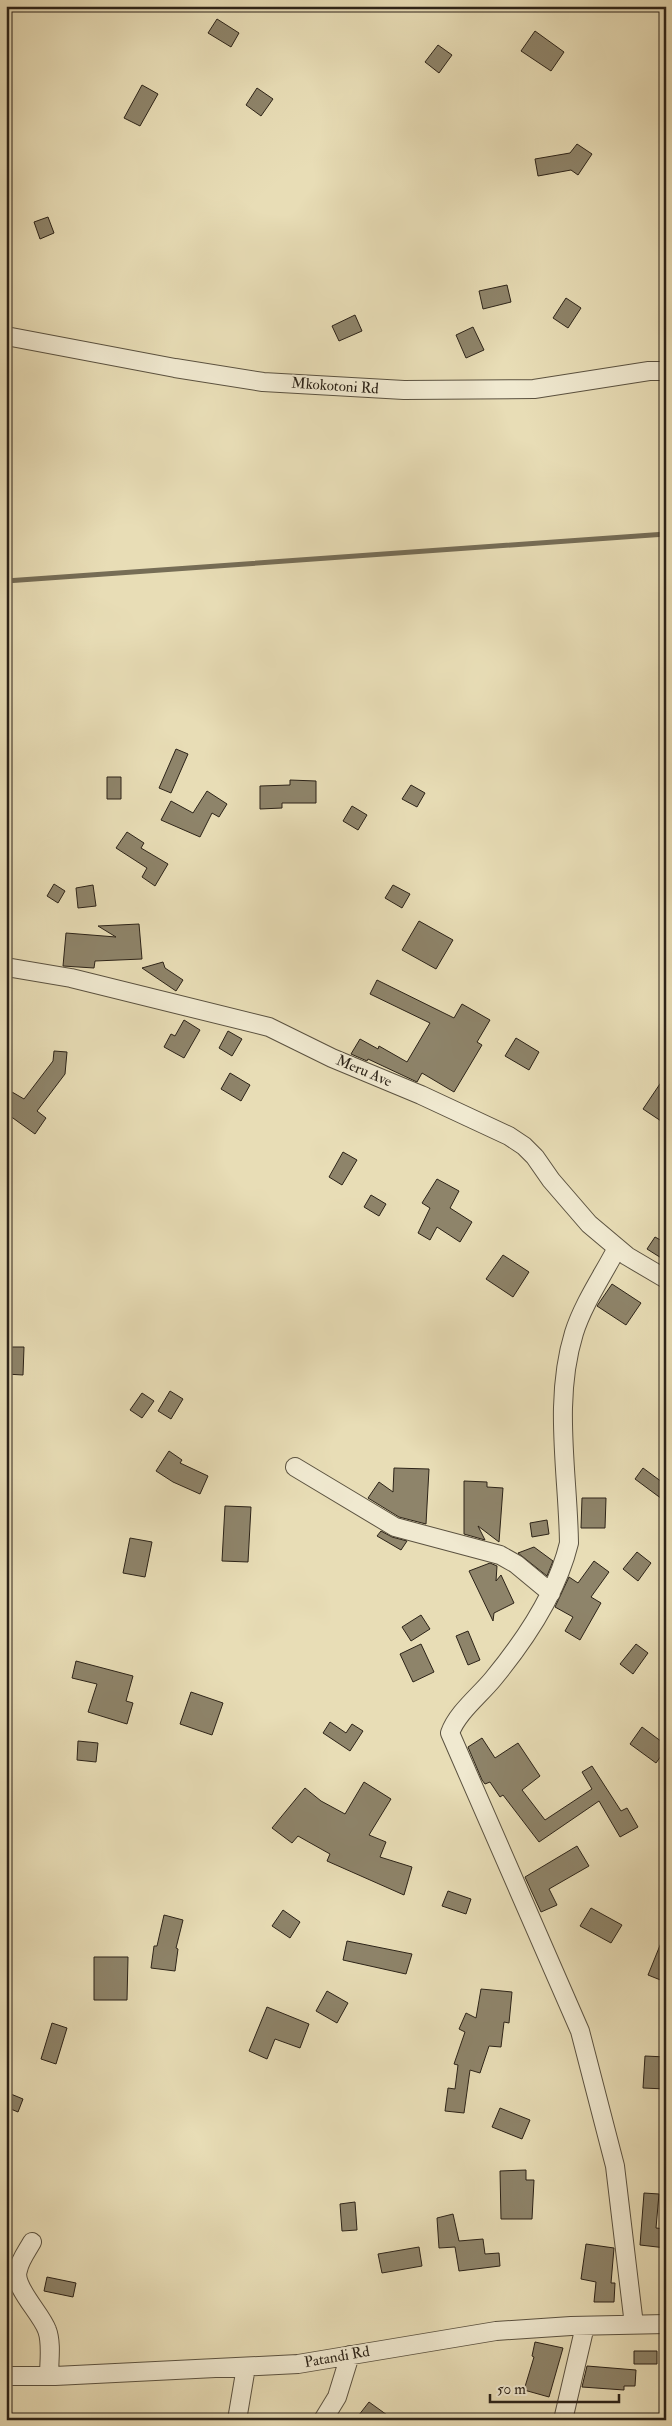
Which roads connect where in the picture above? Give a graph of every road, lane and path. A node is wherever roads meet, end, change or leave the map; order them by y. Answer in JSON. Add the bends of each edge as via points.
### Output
{"nodes":[{"id":1,"x":6,"y":336,"type":"edge"},
{"id":2,"x":666,"y":371,"type":"edge"},
{"id":3,"x":6,"y":967,"type":"edge"},
{"id":4,"x":617,"y":1248,"type":"junction"},
{"id":5,"x":666,"y":1279,"type":"edge"},
{"id":6,"x":295,"y":1466,"type":"dead end"},
{"id":7,"x":551,"y":1593,"type":"junction"},
{"id":8,"x":32,"y":2242,"type":"dead end"},
{"id":9,"x":666,"y":2324,"type":"edge"},
{"id":10,"x":634,"y":2325,"type":"junction"},
{"id":11,"x":585,"y":2326,"type":"junction"},
{"id":12,"x":350,"y":2355,"type":"junction"},
{"id":13,"x":246,"y":2367,"type":"junction"},
{"id":14,"x":6,"y":2376,"type":"edge"},
{"id":15,"x":49,"y":2376,"type":"junction"},
{"id":16,"x":237,"y":2420,"type":"edge"},
{"id":17,"x":323,"y":2420,"type":"edge"},
{"id":18,"x":563,"y":2420,"type":"edge"}],
"edges":[{"from":1,"to":2,"type":"street","name":"Mkokotoni Rd","via":[[262,382],[404,390],[534,389]]},
{"from":3,"to":4,"type":"street","name":"Meru Ave","via":[[71,978],[269,1027],[332,1058],[430,1099],[524,1146],[589,1224]]},
{"from":4,"to":5,"type":"street","name":"Meru Ave","via":[[647,1270]]},
{"from":4,"to":7,"type":"street","via":[[582,1314],[569,1357],[562,1399],[569,1543]]},
{"from":6,"to":7,"type":"street","via":[[395,1527],[500,1555]]},
{"from":7,"to":10,"type":"street","via":[[532,1627],[450,1733],[580,2031],[615,2166]]},
{"from":8,"to":15,"type":"street","via":[[16,2278],[48,2332]]},
{"from":9,"to":10,"type":"street","name":"Patandi Rd"},
{"from":10,"to":11,"type":"street","name":"Patandi Rd"},
{"from":11,"to":12,"type":"street","name":"Patandi Rd","via":[[496,2331]]},
{"from":11,"to":18,"type":"street"},
{"from":12,"to":13,"type":"street","name":"Patandi Rd","via":[[298,2364]]},
{"from":12,"to":17,"type":"street","via":[[338,2397]]},
{"from":13,"to":15,"type":"street","name":"Patandi Rd"},
{"from":13,"to":16,"type":"street"},
{"from":14,"to":15,"type":"street","name":"Patandi Rd"}]}
